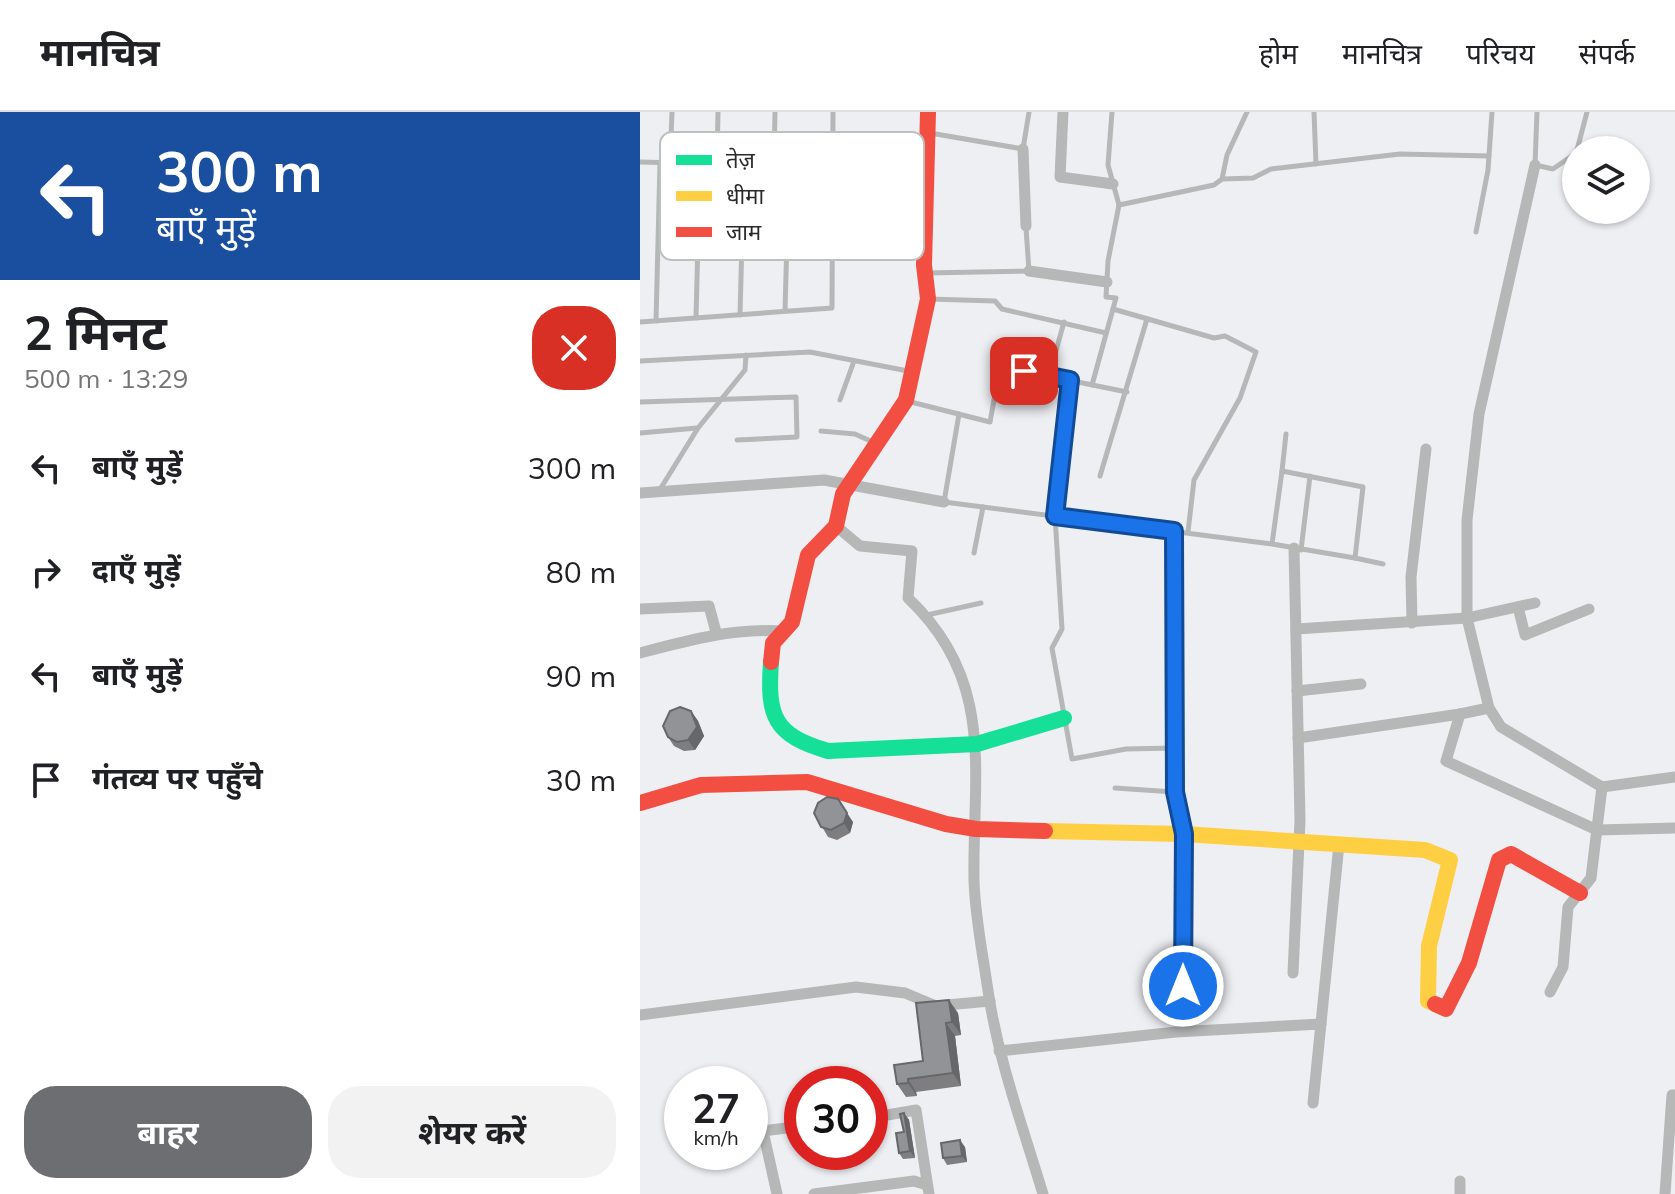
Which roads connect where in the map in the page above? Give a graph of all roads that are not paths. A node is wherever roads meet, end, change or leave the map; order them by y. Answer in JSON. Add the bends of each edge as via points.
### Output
{"nodes":[{"id":1,"x":672,"y":112,"type":"edge"},
{"id":2,"x":718,"y":112,"type":"edge"},
{"id":3,"x":775,"y":112,"type":"edge"},
{"id":4,"x":928,"y":112,"type":"edge"},
{"id":5,"x":1029,"y":112,"type":"edge"},
{"id":6,"x":1063,"y":112,"type":"edge"},
{"id":7,"x":1112,"y":112,"type":"edge"},
{"id":8,"x":1247,"y":112,"type":"edge"},
{"id":9,"x":1314,"y":112,"type":"edge"},
{"id":10,"x":1492,"y":112,"type":"edge"},
{"id":11,"x":1537,"y":112,"type":"edge"},
{"id":12,"x":1587,"y":112,"type":"edge"},
{"id":13,"x":671,"y":132,"type":"edge"},
{"id":14,"x":718,"y":132,"type":"edge"},
{"id":15,"x":775,"y":132,"type":"edge"},
{"id":16,"x":927,"y":133,"type":"junction"},
{"id":17,"x":1580,"y":136,"type":"edge"},
{"id":18,"x":1023,"y":149,"type":"junction"},
{"id":19,"x":1489,"y":156,"type":"junction"},
{"id":20,"x":640,"y":162,"type":"edge"},
{"id":21,"x":1562,"y":162,"type":"edge"},
{"id":22,"x":660,"y":163,"type":"joint"},
{"id":23,"x":1316,"y":164,"type":"junction"},
{"id":24,"x":1535,"y":165,"type":"junction"},
{"id":25,"x":926,"y":169,"type":"joint"},
{"id":26,"x":1222,"y":179,"type":"junction"},
{"id":27,"x":1113,"y":184,"type":"junction"},
{"id":28,"x":1119,"y":205,"type":"junction"},
{"id":29,"x":1026,"y":226,"type":"joint"},
{"id":30,"x":1476,"y":232,"type":"dead end"},
{"id":31,"x":698,"y":260,"type":"edge"},
{"id":32,"x":741,"y":260,"type":"edge"},
{"id":33,"x":786,"y":260,"type":"edge"},
{"id":34,"x":832,"y":260,"type":"edge"},
{"id":35,"x":1029,"y":271,"type":"junction"},
{"id":36,"x":925,"y":273,"type":"junction"},
{"id":37,"x":1107,"y":282,"type":"junction"},
{"id":38,"x":928,"y":299,"type":"junction"},
{"id":39,"x":1113,"y":309,"type":"junction"},
{"id":40,"x":785,"y":311,"type":"junction"},
{"id":41,"x":740,"y":315,"type":"junction"},
{"id":42,"x":696,"y":318,"type":"junction"},
{"id":43,"x":1147,"y":319,"type":"junction"},
{"id":44,"x":656,"y":321,"type":"junction"},
{"id":45,"x":640,"y":322,"type":"edge"},
{"id":46,"x":1064,"y":322,"type":"junction"},
{"id":47,"x":1106,"y":333,"type":"junction"},
{"id":48,"x":1005,"y":340,"type":"dead end"},
{"id":49,"x":746,"y":355,"type":"junction"},
{"id":50,"x":640,"y":361,"type":"edge"},
{"id":51,"x":854,"y":361,"type":"junction"},
{"id":52,"x":999,"y":366,"type":"junction"},
{"id":53,"x":913,"y":372,"type":"junction"},
{"id":54,"x":1049,"y":376,"type":"junction"},
{"id":55,"x":1070,"y":380,"type":"junction"},
{"id":56,"x":1092,"y":385,"type":"junction"},
{"id":57,"x":1127,"y":392,"type":"junction"},
{"id":58,"x":721,"y":400,"type":"junction"},
{"id":59,"x":840,"y":400,"type":"dead end"},
{"id":60,"x":906,"y":400,"type":"junction"},
{"id":61,"x":640,"y":402,"type":"edge"},
{"id":62,"x":959,"y":414,"type":"junction"},
{"id":63,"x":698,"y":428,"type":"junction"},
{"id":64,"x":821,"y":431,"type":"dead end"},
{"id":65,"x":640,"y":433,"type":"edge"},
{"id":66,"x":1286,"y":434,"type":"dead end"},
{"id":67,"x":737,"y":440,"type":"dead end"},
{"id":68,"x":876,"y":444,"type":"junction"},
{"id":69,"x":1426,"y":449,"type":"dead end"},
{"id":70,"x":1282,"y":471,"type":"junction"},
{"id":71,"x":1100,"y":476,"type":"dead end"},
{"id":72,"x":1310,"y":476,"type":"junction"},
{"id":73,"x":850,"y":482,"type":"junction"},
{"id":74,"x":659,"y":491,"type":"junction"},
{"id":75,"x":640,"y":493,"type":"edge"},
{"id":76,"x":944,"y":502,"type":"junction"},
{"id":77,"x":983,"y":507,"type":"junction"},
{"id":78,"x":1055,"y":516,"type":"junction"},
{"id":79,"x":836,"y":526,"type":"junction"},
{"id":80,"x":1174,"y":531,"type":"junction"},
{"id":81,"x":1188,"y":533,"type":"junction"},
{"id":82,"x":1272,"y":544,"type":"junction"},
{"id":83,"x":1297,"y":549,"type":"junction"},
{"id":84,"x":974,"y":553,"type":"dead end"},
{"id":85,"x":1355,"y":558,"type":"junction"},
{"id":86,"x":1383,"y":564,"type":"dead end"},
{"id":87,"x":981,"y":603,"type":"dead end"},
{"id":88,"x":1535,"y":603,"type":"dead end"},
{"id":89,"x":1518,"y":607,"type":"junction"},
{"id":90,"x":640,"y":609,"type":"edge"},
{"id":91,"x":1589,"y":609,"type":"dead end"},
{"id":92,"x":927,"y":615,"type":"junction"},
{"id":93,"x":1467,"y":618,"type":"junction"},
{"id":94,"x":1412,"y":623,"type":"junction"},
{"id":95,"x":1296,"y":629,"type":"junction"},
{"id":96,"x":784,"y":631,"type":"junction"},
{"id":97,"x":716,"y":632,"type":"junction"},
{"id":98,"x":640,"y":653,"type":"edge"},
{"id":99,"x":1361,"y":684,"type":"dead end"},
{"id":100,"x":1297,"y":691,"type":"junction"},
{"id":101,"x":1489,"y":708,"type":"junction"},
{"id":102,"x":1460,"y":714,"type":"junction"},
{"id":103,"x":1064,"y":718,"type":"junction"},
{"id":104,"x":1298,"y":738,"type":"junction"},
{"id":105,"x":977,"y":744,"type":"junction"},
{"id":106,"x":1175,"y":748,"type":"junction"},
{"id":107,"x":1675,"y":777,"type":"edge"},
{"id":108,"x":1602,"y":787,"type":"junction"},
{"id":109,"x":1115,"y":788,"type":"dead end"},
{"id":110,"x":1175,"y":792,"type":"junction"},
{"id":111,"x":640,"y":803,"type":"edge"},
{"id":112,"x":1675,"y":828,"type":"edge"},
{"id":113,"x":976,"y":829,"type":"junction"},
{"id":114,"x":1597,"y":830,"type":"junction"},
{"id":115,"x":1184,"y":834,"type":"junction"},
{"id":116,"x":1300,"y":841,"type":"junction"},
{"id":117,"x":1339,"y":844,"type":"junction"},
{"id":118,"x":1580,"y":893,"type":"junction"},
{"id":119,"x":1293,"y":973,"type":"dead end"},
{"id":120,"x":1183,"y":986,"type":"dead end"},
{"id":121,"x":1550,"y":992,"type":"dead end"},
{"id":122,"x":990,"y":1001,"type":"junction"},
{"id":123,"x":640,"y":1015,"type":"edge"},
{"id":124,"x":1321,"y":1024,"type":"junction"},
{"id":125,"x":999,"y":1051,"type":"junction"},
{"id":126,"x":1675,"y":1095,"type":"edge"},
{"id":127,"x":1313,"y":1103,"type":"dead end"},
{"id":128,"x":888,"y":1115,"type":"edge"},
{"id":129,"x":784,"y":1128,"type":"edge"},
{"id":130,"x":1671,"y":1167,"type":"edge"},
{"id":131,"x":928,"y":1189,"type":"edge"},
{"id":132,"x":777,"y":1194,"type":"edge"},
{"id":133,"x":814,"y":1194,"type":"edge"},
{"id":134,"x":1043,"y":1194,"type":"edge"},
{"id":135,"x":1665,"y":1194,"type":"edge"}],
"edges":[{"from":1,"to":13,"type":"lane"},
{"from":2,"to":14,"type":"lane"},
{"from":3,"to":15,"type":"lane"},
{"from":4,"to":16,"type":"street"},
{"from":5,"to":18,"type":"lane"},
{"from":6,"to":27,"type":"street","via":[[1060,177]]},
{"from":7,"to":27,"type":"lane","via":[[1107,144]]},
{"from":8,"to":26,"type":"lane"},
{"from":9,"to":23,"type":"lane"},
{"from":10,"to":19,"type":"lane"},
{"from":11,"to":24,"type":"lane"},
{"from":12,"to":17,"type":"lane"},
{"from":16,"to":18,"type":"lane"},
{"from":16,"to":25,"type":"street"},
{"from":18,"to":29,"type":"street"},
{"from":19,"to":23,"type":"lane","via":[[1400,154]]},
{"from":19,"to":30,"type":"lane"},
{"from":20,"to":22,"type":"lane"},
{"from":21,"to":24,"type":"lane","via":[[1553,169]]},
{"from":22,"to":44,"type":"lane"},
{"from":23,"to":26,"type":"lane"},
{"from":24,"to":93,"type":"street","via":[[1479,414],[1467,520]]},
{"from":25,"to":36,"type":"street"},
{"from":26,"to":28,"type":"lane"},
{"from":27,"to":28,"type":"lane"},
{"from":28,"to":37,"type":"lane"},
{"from":29,"to":35,"type":"lane"},
{"from":31,"to":42,"type":"lane"},
{"from":32,"to":41,"type":"lane"},
{"from":33,"to":40,"type":"lane"},
{"from":34,"to":40,"type":"lane","via":[[832,308]]},
{"from":35,"to":36,"type":"lane"},
{"from":35,"to":37,"type":"street"},
{"from":36,"to":38,"type":"street"},
{"from":37,"to":39,"type":"lane","via":[[1106,297],[1116,298]]},
{"from":38,"to":46,"type":"lane","via":[[995,301],[1002,309]]},
{"from":38,"to":53,"type":"street"},
{"from":39,"to":43,"type":"lane"},
{"from":39,"to":47,"type":"lane"},
{"from":40,"to":41,"type":"lane"},
{"from":41,"to":42,"type":"lane"},
{"from":42,"to":44,"type":"lane"},
{"from":43,"to":57,"type":"lane"},
{"from":43,"to":81,"type":"lane","via":[[1214,338],[1225,336],[1256,352],[1240,398],[1194,480]]},
{"from":44,"to":45,"type":"lane"},
{"from":46,"to":47,"type":"lane"},
{"from":46,"to":54,"type":"lane"},
{"from":47,"to":56,"type":"lane"},
{"from":48,"to":52,"type":"lane"},
{"from":49,"to":50,"type":"lane"},
{"from":49,"to":51,"type":"lane","via":[[810,352]]},
{"from":49,"to":58,"type":"lane","via":[[745,370]]},
{"from":51,"to":53,"type":"lane"},
{"from":51,"to":59,"type":"lane"},
{"from":52,"to":54,"type":"lane"},
{"from":52,"to":62,"type":"lane","via":[[990,422]]},
{"from":53,"to":60,"type":"street"},
{"from":54,"to":55,"type":"lane"},
{"from":55,"to":56,"type":"lane"},
{"from":55,"to":78,"type":"lane"},
{"from":56,"to":57,"type":"lane"},
{"from":57,"to":71,"type":"lane"},
{"from":58,"to":61,"type":"lane"},
{"from":58,"to":63,"type":"lane"},
{"from":58,"to":67,"type":"lane","via":[[796,397],[797,437]]},
{"from":60,"to":62,"type":"lane"},
{"from":60,"to":68,"type":"street"},
{"from":62,"to":76,"type":"lane"},
{"from":63,"to":65,"type":"lane"},
{"from":63,"to":74,"type":"lane"},
{"from":64,"to":68,"type":"lane","via":[[855,434]]},
{"from":66,"to":70,"type":"lane"},
{"from":68,"to":73,"type":"street"},
{"from":69,"to":94,"type":"street","via":[[1411,577]]},
{"from":70,"to":72,"type":"lane"},
{"from":70,"to":82,"type":"lane"},
{"from":72,"to":83,"type":"lane"},
{"from":72,"to":85,"type":"lane","via":[[1363,487]]},
{"from":73,"to":74,"type":"street"},
{"from":73,"to":76,"type":"street"},
{"from":73,"to":79,"type":"street"},
{"from":74,"to":75,"type":"street"},
{"from":76,"to":77,"type":"lane"},
{"from":77,"to":78,"type":"lane"},
{"from":77,"to":84,"type":"lane"},
{"from":78,"to":80,"type":"lane"},
{"from":78,"to":103,"type":"lane","via":[[1062,629],[1052,648]]},
{"from":79,"to":92,"type":"street","via":[[860,546],[912,551],[908,598]]},
{"from":79,"to":96,"type":"street","via":[[808,555],[792,622]]},
{"from":80,"to":81,"type":"lane"},
{"from":80,"to":106,"type":"street"},
{"from":81,"to":82,"type":"lane"},
{"from":82,"to":83,"type":"lane"},
{"from":83,"to":85,"type":"lane"},
{"from":83,"to":95,"type":"street"},
{"from":85,"to":86,"type":"lane"},
{"from":87,"to":92,"type":"lane"},
{"from":88,"to":89,"type":"street"},
{"from":89,"to":91,"type":"street","via":[[1525,635]]},
{"from":89,"to":93,"type":"street"},
{"from":90,"to":97,"type":"street","via":[[709,606]]},
{"from":92,"to":105,"type":"street","via":[[947,644],[966,689]]},
{"from":93,"to":94,"type":"street"},
{"from":93,"to":101,"type":"street"},
{"from":94,"to":95,"type":"street"},
{"from":95,"to":100,"type":"street"},
{"from":96,"to":97,"type":"street"},
{"from":96,"to":105,"type":"street","via":[[773,643],[769,689],[780,729],[828,751]]},
{"from":97,"to":98,"type":"street"},
{"from":99,"to":100,"type":"street"},
{"from":100,"to":104,"type":"street"},
{"from":101,"to":102,"type":"street"},
{"from":101,"to":108,"type":"street","via":[[1508,734]]},
{"from":102,"to":104,"type":"street"},
{"from":102,"to":114,"type":"street","via":[[1446,761]]},
{"from":103,"to":105,"type":"street"},
{"from":103,"to":106,"type":"lane","via":[[1072,759],[1126,749]]},
{"from":104,"to":116,"type":"street"},
{"from":105,"to":113,"type":"street"},
{"from":106,"to":110,"type":"street"},
{"from":107,"to":108,"type":"street"},
{"from":108,"to":114,"type":"street"},
{"from":109,"to":110,"type":"lane"},
{"from":110,"to":115,"type":"street"},
{"from":111,"to":113,"type":"street","via":[[701,785],[807,782]]},
{"from":112,"to":114,"type":"street"},
{"from":113,"to":115,"type":"street"},
{"from":113,"to":122,"type":"street","via":[[974,883]]},
{"from":114,"to":118,"type":"street","via":[[1591,878]]},
{"from":115,"to":116,"type":"street"},
{"from":115,"to":120,"type":"street"},
{"from":116,"to":117,"type":"street"},
{"from":116,"to":119,"type":"street"},
{"from":117,"to":118,"type":"street","via":[[1425,850],[1450,860],[1425,962],[1428,1001],[1446,1009],[1455,1002],[1464,979],[1499,860],[1511,854]]},
{"from":117,"to":124,"type":"street"},
{"from":118,"to":121,"type":"street","via":[[1568,907],[1563,967]]},
{"from":122,"to":123,"type":"street","via":[[936,1006],[905,993],[856,987]]},
{"from":122,"to":125,"type":"street"},
{"from":124,"to":125,"type":"street","via":[[1176,1032]]},
{"from":124,"to":127,"type":"street"},
{"from":125,"to":134,"type":"street"},
{"from":126,"to":130,"type":"street"},
{"from":128,"to":131,"type":"street","via":[[916,1110]]},
{"from":129,"to":132,"type":"street","via":[[763,1131]]},
{"from":130,"to":135,"type":"street"},
{"from":131,"to":133,"type":"street","via":[[914,1181]]}]}
